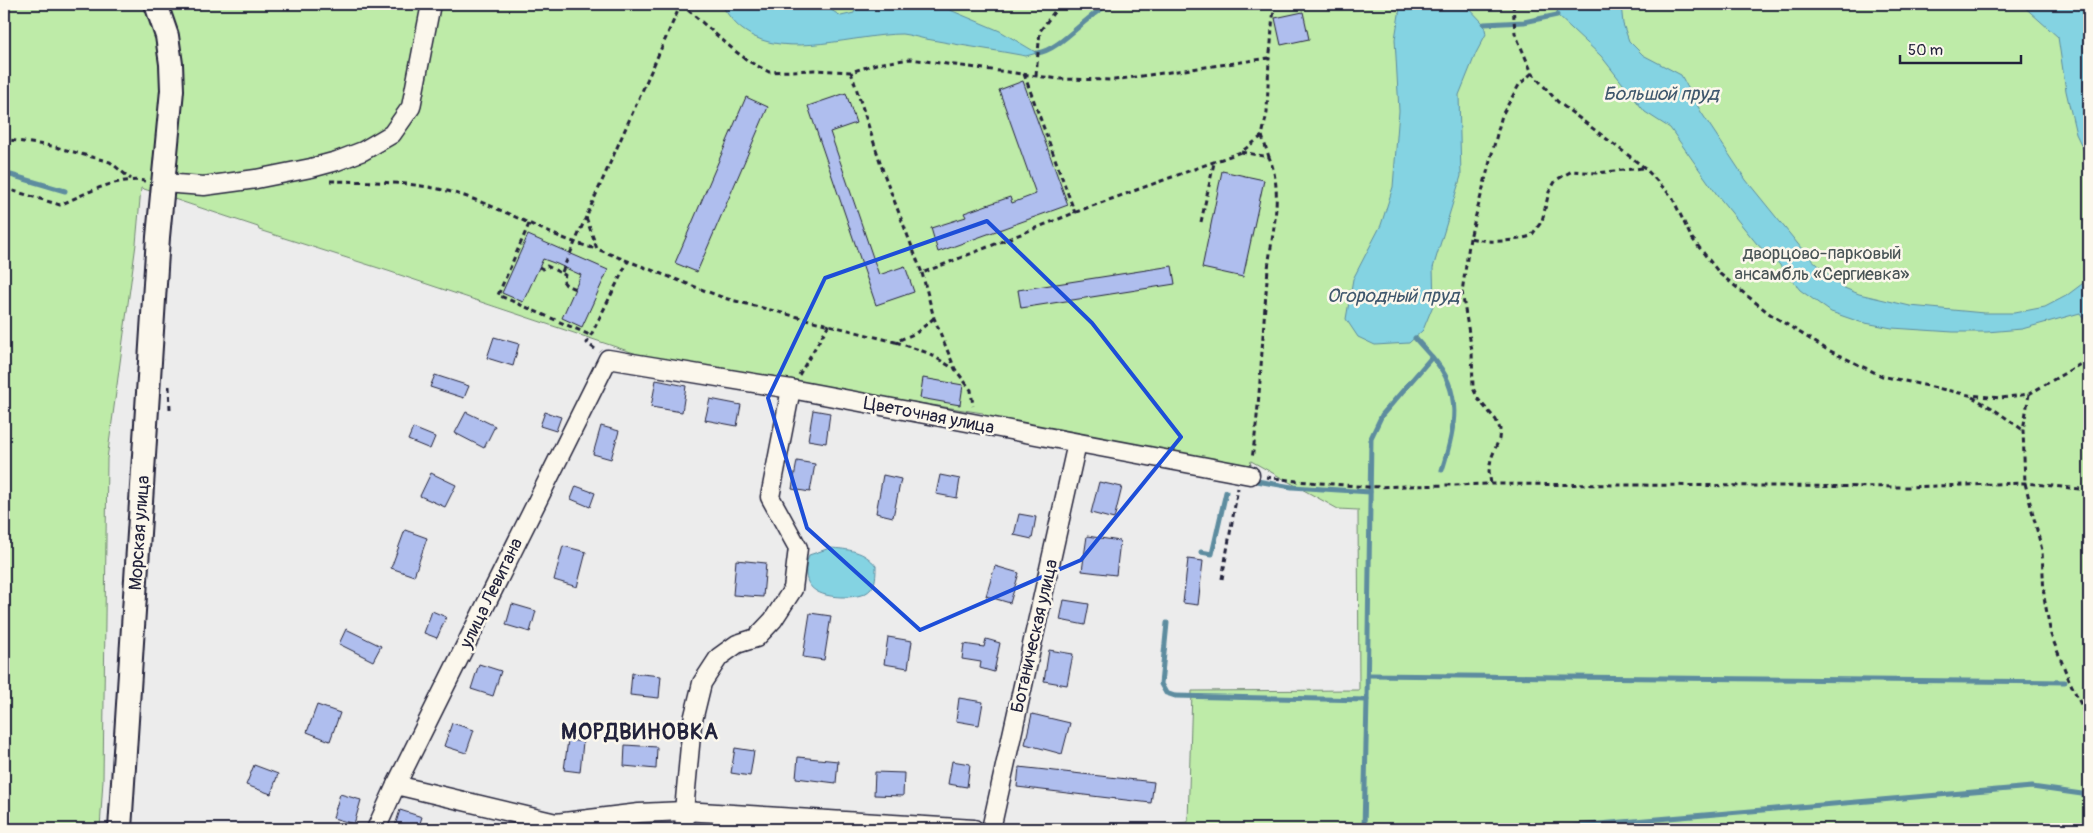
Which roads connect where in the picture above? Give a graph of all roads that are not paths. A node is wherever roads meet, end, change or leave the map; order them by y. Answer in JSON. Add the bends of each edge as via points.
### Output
{"nodes":[{"id":1,"x":156,"y":4,"type":"edge"},
{"id":2,"x":431,"y":4,"type":"edge"},
{"id":3,"x":163,"y":183,"type":"junction"},
{"id":4,"x":608,"y":358,"type":"joint"},
{"id":5,"x":794,"y":382,"type":"junction"},
{"id":6,"x":1077,"y":443,"type":"junction"},
{"id":7,"x":1245,"y":474,"type":"road end"},
{"id":8,"x":396,"y":785,"type":"junction"},
{"id":9,"x":684,"y":811,"type":"junction"},
{"id":10,"x":555,"y":826,"type":"edge"},
{"id":11,"x":120,"y":829,"type":"edge"},
{"id":12,"x":376,"y":829,"type":"edge"},
{"id":13,"x":684,"y":829,"type":"edge"},
{"id":14,"x":974,"y":829,"type":"edge"},
{"id":15,"x":991,"y":829,"type":"edge"}],
"edges":[{"from":1,"to":3,"type":"main road","name":"Морская улица","via":[[167,36],[171,64],[172,90]]},
{"from":2,"to":3,"type":"street","via":[[411,107],[392,134],[363,152],[311,168],[204,186]]},
{"from":3,"to":11,"type":"main road","name":"Морская улица"},
{"from":4,"to":5,"type":"street","name":"Цветочная улица"},
{"from":4,"to":8,"type":"street","name":"улица Левитана"},
{"from":5,"to":6,"type":"street","name":"Цветочная улица","via":[[976,424]]},
{"from":5,"to":9,"type":"street","via":[[770,497],[798,548],[793,589],[773,620],[756,638],[737,644],[718,657],[702,683],[692,724]]},
{"from":6,"to":7,"type":"street","name":"Цветочная улица"},
{"from":6,"to":15,"type":"street","name":"Ботаническая улица"},
{"from":8,"to":10,"type":"street"},
{"from":8,"to":12,"type":"street","name":"улица Левитана"},
{"from":9,"to":10,"type":"street","via":[[639,813]]},
{"from":9,"to":13,"type":"street"},
{"from":9,"to":14,"type":"street"}]}
